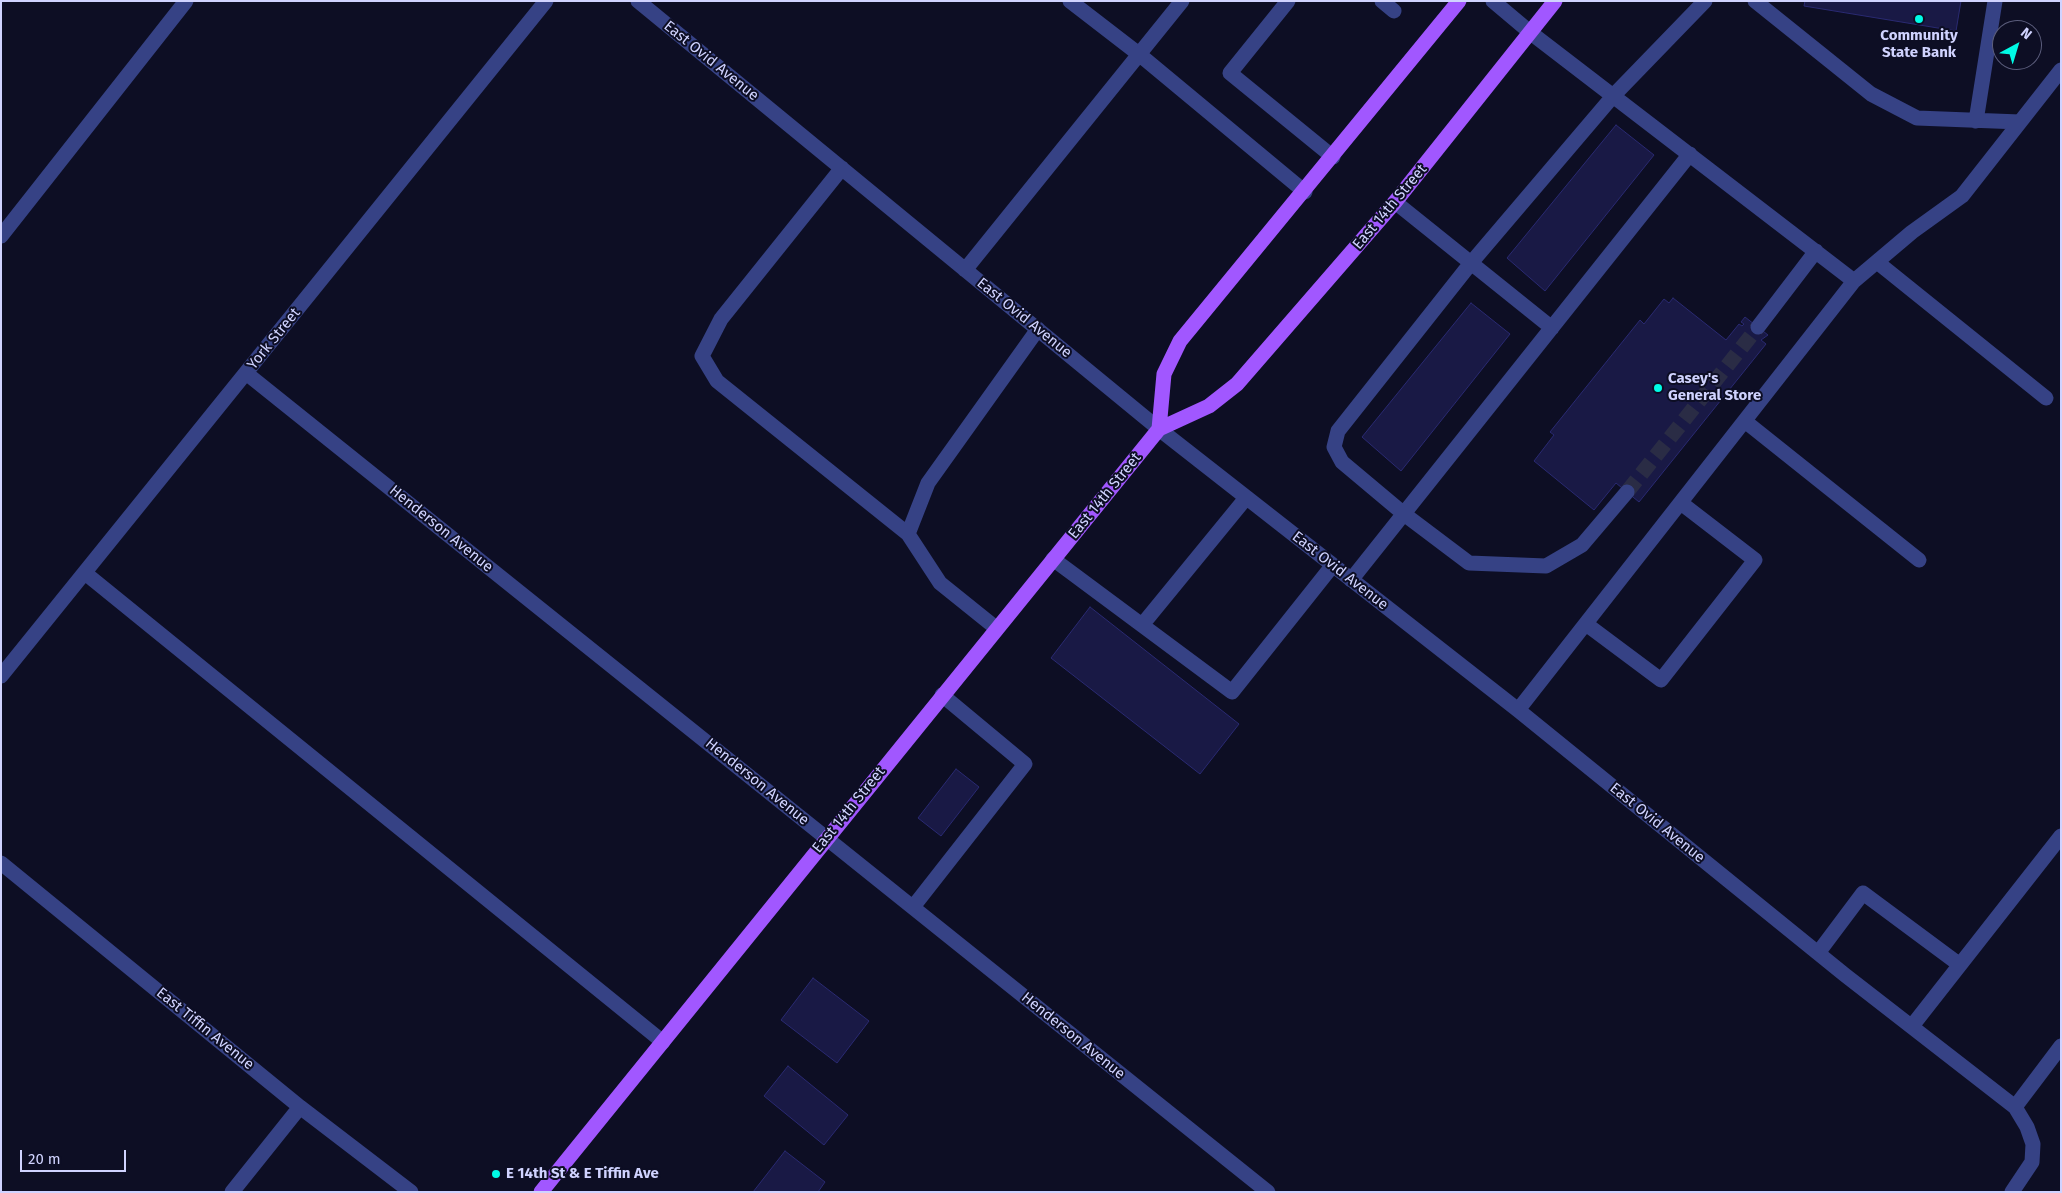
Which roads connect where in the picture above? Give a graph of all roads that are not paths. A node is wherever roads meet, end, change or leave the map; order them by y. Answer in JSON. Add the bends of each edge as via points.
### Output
{"nodes":[{"id":1,"x":186,"y":1,"type":"edge"},
{"id":2,"x":546,"y":1,"type":"edge"},
{"id":3,"x":638,"y":1,"type":"edge"},
{"id":4,"x":1070,"y":1,"type":"edge"},
{"id":5,"x":1182,"y":1,"type":"edge"},
{"id":6,"x":1288,"y":1,"type":"edge"},
{"id":7,"x":1382,"y":1,"type":"edge"},
{"id":8,"x":1459,"y":1,"type":"edge"},
{"id":9,"x":1493,"y":1,"type":"edge"},
{"id":10,"x":1555,"y":1,"type":"edge"},
{"id":11,"x":1705,"y":1,"type":"edge"},
{"id":12,"x":1755,"y":1,"type":"edge"},
{"id":13,"x":1995,"y":1,"type":"edge"},
{"id":14,"x":1394,"y":11,"type":"dead end"},
{"id":15,"x":1531,"y":33,"type":"junction"},
{"id":16,"x":1140,"y":55,"type":"junction"},
{"id":17,"x":2061,"y":70,"type":"edge"},
{"id":18,"x":1614,"y":95,"type":"junction"},
{"id":19,"x":1976,"y":121,"type":"junction"},
{"id":20,"x":2020,"y":122,"type":"junction"},
{"id":21,"x":1690,"y":154,"type":"junction"},
{"id":22,"x":1333,"y":157,"type":"junction"},
{"id":23,"x":842,"y":168,"type":"junction"},
{"id":24,"x":1305,"y":192,"type":"junction"},
{"id":25,"x":1395,"y":202,"type":"junction"},
{"id":26,"x":1,"y":236,"type":"edge"},
{"id":27,"x":1816,"y":252,"type":"junction"},
{"id":28,"x":1877,"y":262,"type":"junction"},
{"id":29,"x":1471,"y":263,"type":"junction"},
{"id":30,"x":965,"y":270,"type":"junction"},
{"id":31,"x":1854,"y":281,"type":"junction"},
{"id":32,"x":1758,"y":327,"type":"tunnel mouth"},
{"id":33,"x":1552,"y":328,"type":"junction"},
{"id":34,"x":1038,"y":329,"type":"junction"},
{"id":35,"x":246,"y":373,"type":"junction"},
{"id":36,"x":2046,"y":398,"type":"dead end"},
{"id":37,"x":1746,"y":422,"type":"junction"},
{"id":38,"x":1159,"y":429,"type":"junction"},
{"id":39,"x":1627,"y":492,"type":"tunnel mouth"},
{"id":40,"x":1246,"y":498,"type":"junction"},
{"id":41,"x":1681,"y":503,"type":"junction"},
{"id":42,"x":1404,"y":514,"type":"junction"},
{"id":43,"x":908,"y":534,"type":"junction"},
{"id":44,"x":1053,"y":559,"type":"junction"},
{"id":45,"x":1919,"y":560,"type":"dead end"},
{"id":46,"x":1333,"y":565,"type":"junction"},
{"id":47,"x":85,"y":573,"type":"junction"},
{"id":48,"x":1351,"y":580,"type":"junction"},
{"id":49,"x":1586,"y":624,"type":"junction"},
{"id":50,"x":1142,"y":625,"type":"junction"},
{"id":51,"x":996,"y":628,"type":"junction"},
{"id":52,"x":1,"y":676,"type":"edge"},
{"id":53,"x":942,"y":695,"type":"junction"},
{"id":54,"x":1518,"y":710,"type":"junction"},
{"id":55,"x":2061,"y":836,"type":"edge"},
{"id":56,"x":827,"y":838,"type":"junction"},
{"id":57,"x":2056,"y":854,"type":"edge"},
{"id":58,"x":1,"y":864,"type":"edge"},
{"id":59,"x":913,"y":907,"type":"junction"},
{"id":60,"x":1818,"y":952,"type":"junction"},
{"id":61,"x":1960,"y":965,"type":"junction"},
{"id":62,"x":1912,"y":1026,"type":"junction"},
{"id":63,"x":663,"y":1042,"type":"junction"},
{"id":64,"x":2061,"y":1046,"type":"edge"},
{"id":65,"x":300,"y":1107,"type":"junction"},
{"id":66,"x":2015,"y":1107,"type":"junction"},
{"id":67,"x":232,"y":1192,"type":"edge"},
{"id":68,"x":411,"y":1192,"type":"edge"},
{"id":69,"x":541,"y":1192,"type":"edge"},
{"id":70,"x":1268,"y":1192,"type":"edge"},
{"id":71,"x":2012,"y":1192,"type":"edge"}],
"edges":[{"from":1,"to":26,"type":"street"},
{"from":2,"to":35,"type":"street","name":"York Street"},
{"from":3,"to":23,"type":"street","name":"East Ovid Avenue"},
{"from":4,"to":16,"type":"street"},
{"from":5,"to":16,"type":"street"},
{"from":6,"to":22,"type":"street","via":[[1230,73]]},
{"from":7,"to":14,"type":"street"},
{"from":8,"to":22,"type":"main road"},
{"from":9,"to":15,"type":"street"},
{"from":10,"to":15,"type":"main road","name":"East 14th Street"},
{"from":11,"to":18,"type":"street"},
{"from":12,"to":19,"type":"street","via":[[1871,94],[1917,118]]},
{"from":13,"to":19,"type":"street"},
{"from":15,"to":18,"type":"street"},
{"from":15,"to":25,"type":"main road","name":"East 14th Street"},
{"from":16,"to":24,"type":"street"},
{"from":16,"to":30,"type":"street"},
{"from":17,"to":20,"type":"street"},
{"from":18,"to":21,"type":"street"},
{"from":18,"to":29,"type":"street"},
{"from":19,"to":20,"type":"street"},
{"from":20,"to":28,"type":"street","via":[[1962,196]]},
{"from":21,"to":27,"type":"street"},
{"from":21,"to":33,"type":"street"},
{"from":22,"to":24,"type":"main road"},
{"from":23,"to":30,"type":"street","name":"East Ovid Avenue"},
{"from":23,"to":43,"type":"street","via":[[721,319],[702,356],[717,381]]},
{"from":24,"to":38,"type":"main road","via":[[1180,341],[1164,374]]},
{"from":25,"to":29,"type":"street"},
{"from":25,"to":38,"type":"main road","name":"East 14th Street","via":[[1237,384],[1209,406]]},
{"from":27,"to":31,"type":"street"},
{"from":27,"to":32,"type":"street"},
{"from":28,"to":31,"type":"street"},
{"from":28,"to":36,"type":"street"},
{"from":29,"to":33,"type":"street"},
{"from":29,"to":42,"type":"street","via":[[1338,431],[1334,447],[1342,462]]},
{"from":30,"to":34,"type":"street","name":"East Ovid Avenue"},
{"from":31,"to":37,"type":"street"},
{"from":33,"to":42,"type":"street"},
{"from":34,"to":38,"type":"street","name":"East Ovid Avenue"},
{"from":34,"to":43,"type":"street","via":[[928,483]]},
{"from":35,"to":47,"type":"street","name":"York Street"},
{"from":35,"to":56,"type":"street","name":"Henderson Avenue"},
{"from":37,"to":41,"type":"street"},
{"from":37,"to":45,"type":"street"},
{"from":38,"to":40,"type":"street","name":"East Ovid Avenue"},
{"from":38,"to":44,"type":"main road","name":"East 14th Street"},
{"from":39,"to":42,"type":"street","via":[[1582,545],[1546,566],[1469,563]]},
{"from":40,"to":46,"type":"street","name":"East Ovid Avenue"},
{"from":40,"to":50,"type":"street"},
{"from":41,"to":49,"type":"street"},
{"from":41,"to":49,"type":"street","via":[[1755,560],[1660,680]]},
{"from":42,"to":48,"type":"street"},
{"from":43,"to":51,"type":"street","via":[[940,583]]},
{"from":44,"to":50,"type":"street"},
{"from":44,"to":51,"type":"main road","name":"East 14th Street"},
{"from":46,"to":48,"type":"street","name":"East Ovid Avenue"},
{"from":46,"to":50,"type":"street","via":[[1232,692]]},
{"from":47,"to":52,"type":"street","name":"York Street"},
{"from":47,"to":63,"type":"street"},
{"from":48,"to":54,"type":"street","name":"East Ovid Avenue"},
{"from":49,"to":54,"type":"street"},
{"from":51,"to":53,"type":"main road","name":"East 14th Street"},
{"from":53,"to":56,"type":"main road","name":"East 14th Street"},
{"from":53,"to":59,"type":"street","via":[[1025,764]]},
{"from":54,"to":60,"type":"street","name":"East Ovid Avenue"},
{"from":55,"to":57,"type":"street"},
{"from":56,"to":59,"type":"street","name":"Henderson Avenue"},
{"from":56,"to":63,"type":"main road","name":"East 14th Street"},
{"from":57,"to":61,"type":"street"},
{"from":58,"to":65,"type":"street","name":"East Tiffin Avenue"},
{"from":59,"to":70,"type":"street","name":"Henderson Avenue"},
{"from":60,"to":61,"type":"street","via":[[1863,893]]},
{"from":60,"to":62,"type":"street","name":"East Ovid Avenue"},
{"from":61,"to":62,"type":"street"},
{"from":62,"to":66,"type":"street","name":"East Ovid Avenue"},
{"from":63,"to":69,"type":"main road","name":"East 14th Street"},
{"from":64,"to":66,"type":"street"},
{"from":65,"to":67,"type":"street"},
{"from":65,"to":68,"type":"street","name":"East Tiffin Avenue"},
{"from":66,"to":71,"type":"street","name":"East Ovid Avenue","via":[[2033,1144],[2032,1162]]}]}
